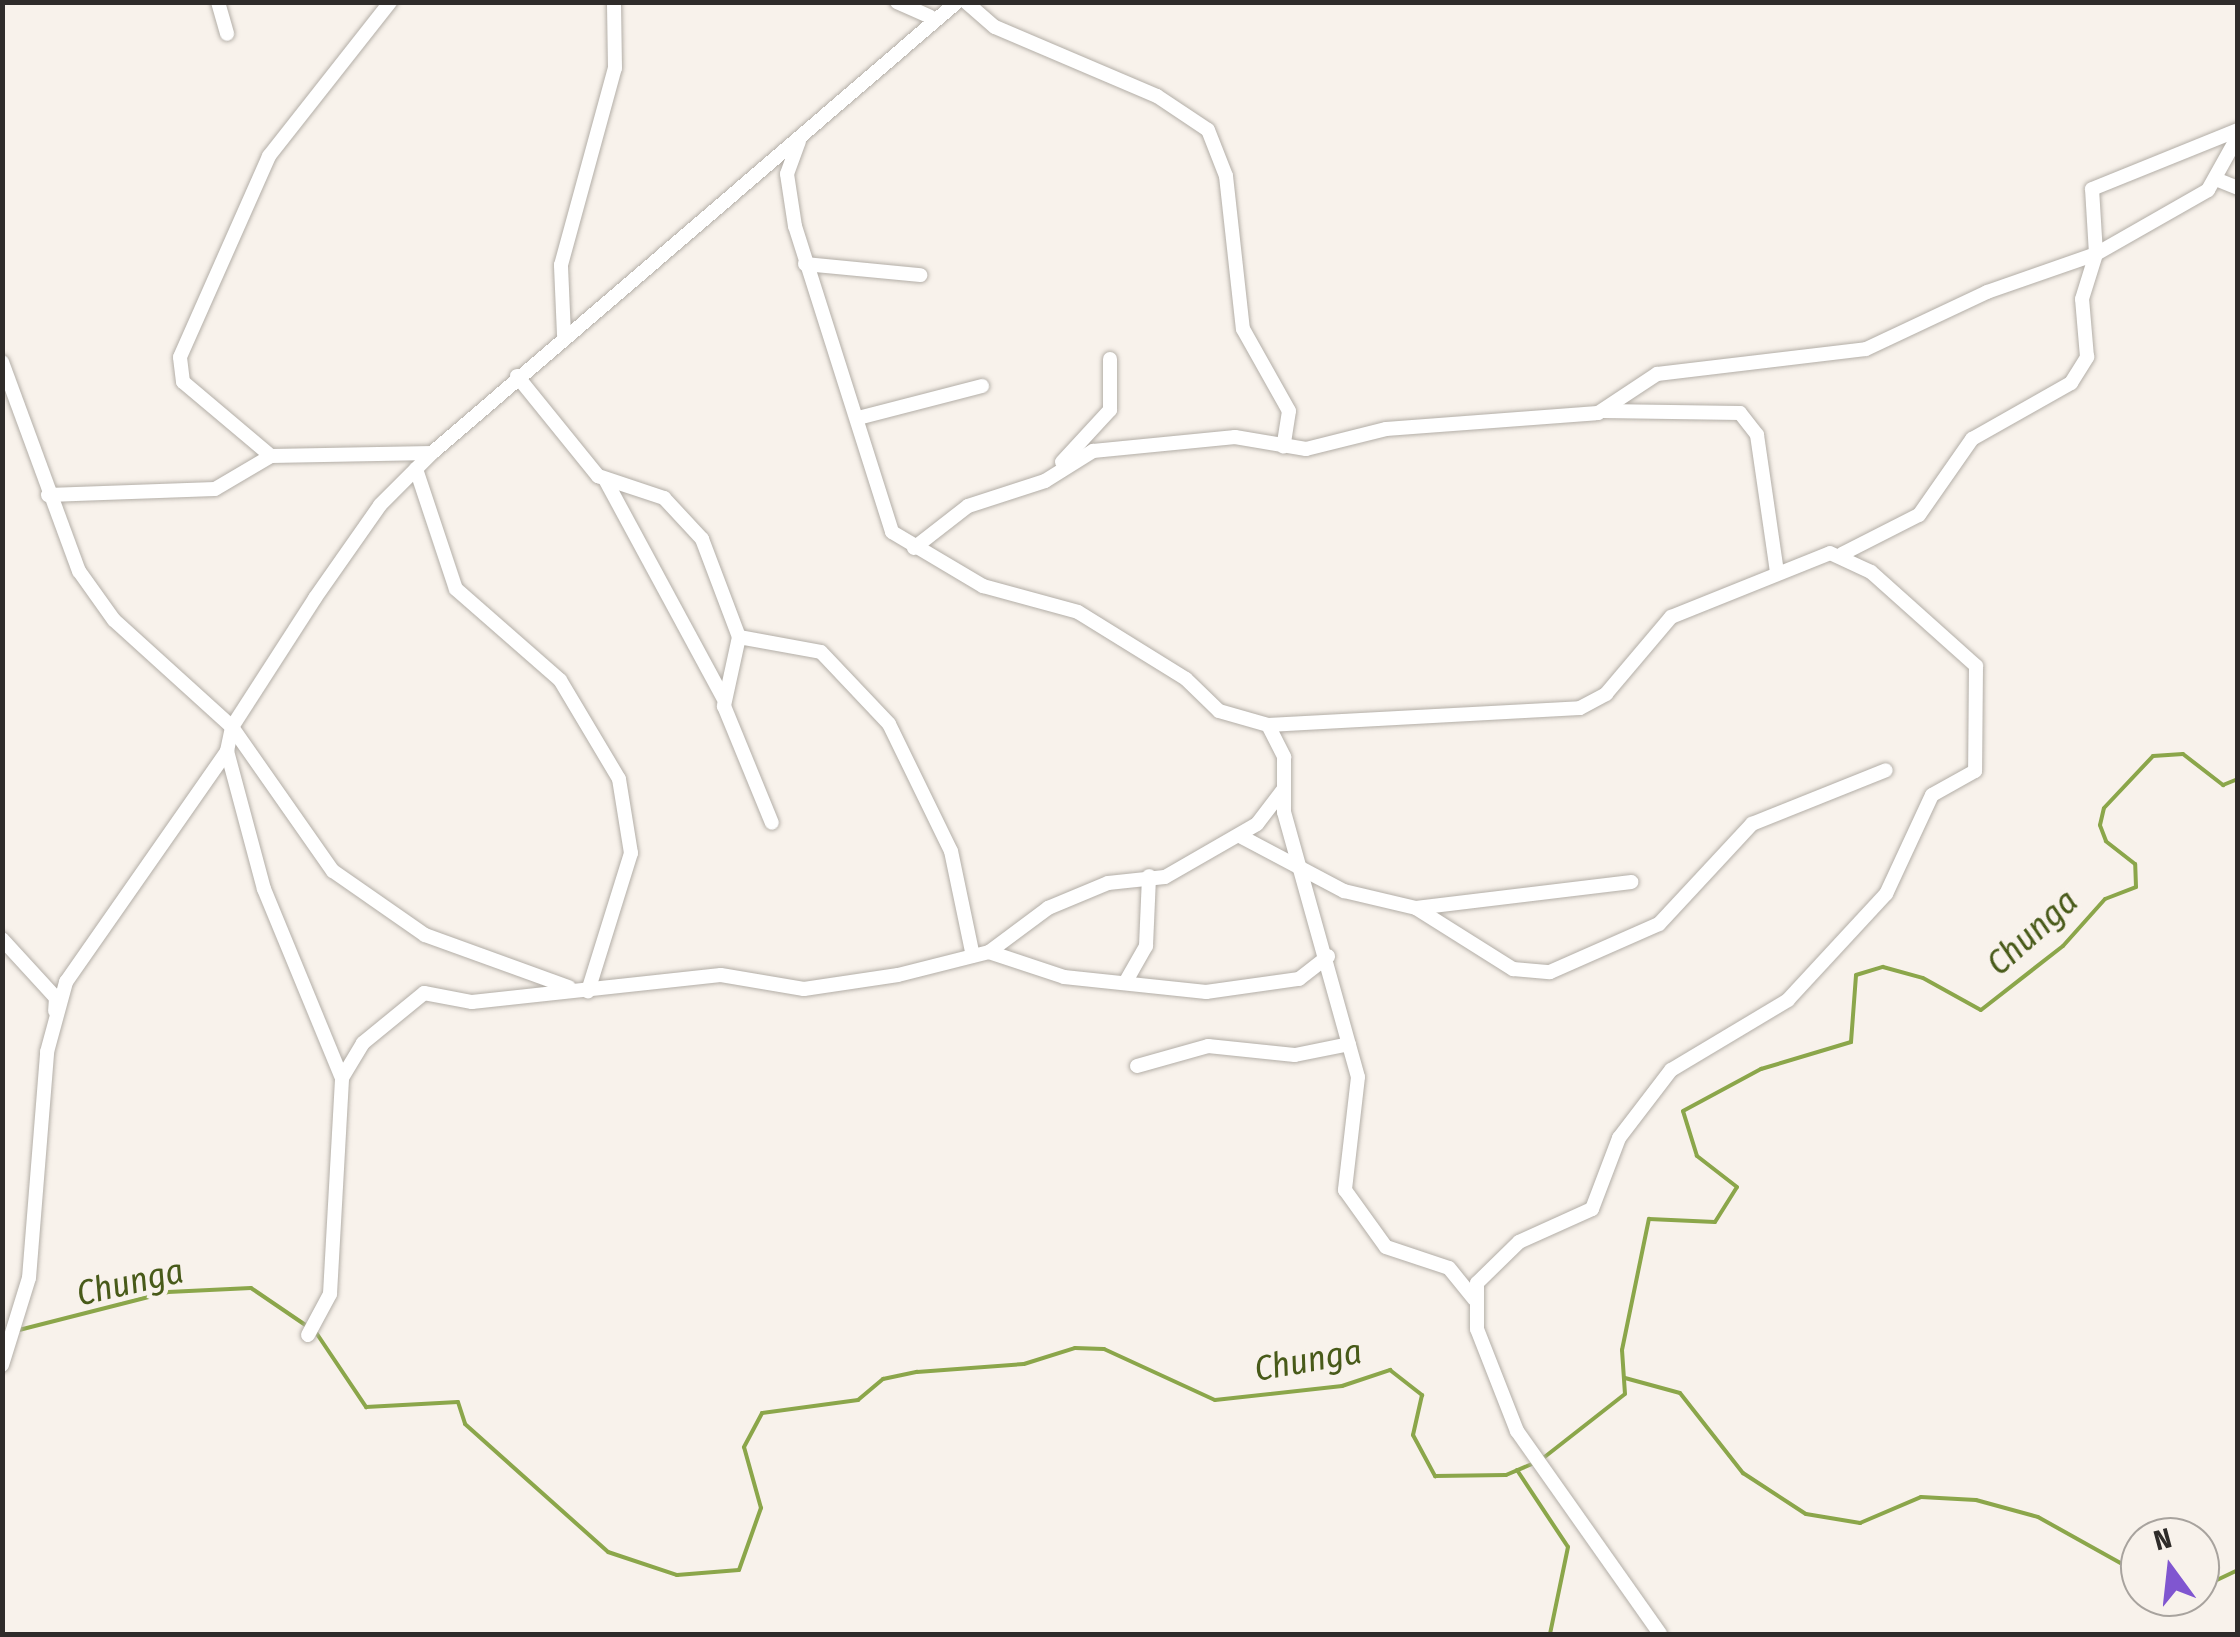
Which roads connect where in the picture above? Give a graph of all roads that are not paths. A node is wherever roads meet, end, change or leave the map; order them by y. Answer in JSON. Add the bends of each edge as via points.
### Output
{"nodes":[{"id":1,"x":218,"y":2,"type":"edge"},
{"id":2,"x":390,"y":2,"type":"edge"},
{"id":3,"x":614,"y":2,"type":"edge"},
{"id":4,"x":897,"y":2,"type":"edge"},
{"id":5,"x":957,"y":2,"type":"edge"},
{"id":6,"x":966,"y":2,"type":"edge"},
{"id":7,"x":930,"y":17,"type":"junction"},
{"id":8,"x":227,"y":34,"type":"dead end"},
{"id":9,"x":2238,"y":134,"type":"edge"},
{"id":10,"x":799,"y":141,"type":"junction"},
{"id":11,"x":2218,"y":180,"type":"junction"},
{"id":12,"x":2238,"y":188,"type":"edge"},
{"id":13,"x":2096,"y":254,"type":"junction"},
{"id":14,"x":806,"y":264,"type":"junction"},
{"id":15,"x":920,"y":275,"type":"dead end"},
{"id":16,"x":564,"y":335,"type":"junction"},
{"id":17,"x":1110,"y":359,"type":"dead end"},
{"id":18,"x":2,"y":362,"type":"edge"},
{"id":19,"x":517,"y":376,"type":"junction"},
{"id":20,"x":982,"y":386,"type":"dead end"},
{"id":21,"x":8,"y":405,"type":"edge"},
{"id":22,"x":1602,"y":411,"type":"junction"},
{"id":23,"x":862,"y":416,"type":"junction"},
{"id":24,"x":1283,"y":447,"type":"junction"},
{"id":25,"x":432,"y":453,"type":"junction"},
{"id":26,"x":270,"y":456,"type":"junction"},
{"id":27,"x":416,"y":470,"type":"junction"},
{"id":28,"x":606,"y":480,"type":"junction"},
{"id":29,"x":1045,"y":481,"type":"junction"},
{"id":30,"x":48,"y":495,"type":"junction"},
{"id":31,"x":914,"y":548,"type":"junction"},
{"id":32,"x":1842,"y":554,"type":"junction"},
{"id":33,"x":1777,"y":572,"type":"junction"},
{"id":34,"x":739,"y":637,"type":"junction"},
{"id":35,"x":724,"y":700,"type":"junction"},
{"id":36,"x":1268,"y":725,"type":"junction"},
{"id":37,"x":232,"y":727,"type":"junction"},
{"id":38,"x":227,"y":750,"type":"junction"},
{"id":39,"x":1886,"y":770,"type":"dead end"},
{"id":40,"x":1283,"y":789,"type":"junction"},
{"id":41,"x":772,"y":824,"type":"dead end"},
{"id":42,"x":1240,"y":836,"type":"junction"},
{"id":43,"x":1306,"y":872,"type":"junction"},
{"id":44,"x":1150,"y":876,"type":"junction"},
{"id":45,"x":1631,"y":882,"type":"dead end"},
{"id":46,"x":1416,"y":908,"type":"junction"},
{"id":47,"x":2,"y":939,"type":"edge"},
{"id":48,"x":990,"y":952,"type":"junction"},
{"id":49,"x":973,"y":956,"type":"junction"},
{"id":50,"x":1328,"y":956,"type":"junction"},
{"id":51,"x":1125,"y":983,"type":"junction"},
{"id":52,"x":570,"y":988,"type":"junction"},
{"id":53,"x":588,"y":991,"type":"junction"},
{"id":54,"x":55,"y":1012,"type":"junction"},
{"id":55,"x":1348,"y":1044,"type":"junction"},
{"id":56,"x":1137,"y":1066,"type":"dead end"},
{"id":57,"x":342,"y":1078,"type":"junction"},
{"id":58,"x":1474,"y":1299,"type":"junction"},
{"id":59,"x":312,"y":1329,"type":"dead end"},
{"id":60,"x":2,"y":1366,"type":"edge"},
{"id":61,"x":1660,"y":1634,"type":"edge"}],
"edges":[{"from":1,"to":8,"type":"street"},
{"from":2,"to":26,"type":"street","via":[[269,156],[180,357],[184,382]]},
{"from":3,"to":16,"type":"street","via":[[615,68],[562,265]]},
{"from":4,"to":7,"type":"street"},
{"from":5,"to":7,"type":"street"},
{"from":6,"to":24,"type":"street","via":[[995,27],[1157,96],[1208,130],[1226,176],[1243,329],[1288,411]]},
{"from":7,"to":10,"type":"street"},
{"from":9,"to":11,"type":"street"},
{"from":9,"to":13,"type":"street","via":[[2092,189]]},
{"from":10,"to":14,"type":"street","via":[[787,174]]},
{"from":10,"to":16,"type":"street"},
{"from":11,"to":12,"type":"street"},
{"from":11,"to":13,"type":"street","via":[[2181,211]]},
{"from":13,"to":22,"type":"street","via":[[1987,292],[1866,349],[1658,374]]},
{"from":13,"to":32,"type":"street","via":[[2082,299],[2087,357],[2071,383],[1972,440],[1919,515]]},
{"from":14,"to":15,"type":"street"},
{"from":14,"to":23,"type":"street"},
{"from":16,"to":19,"type":"street"},
{"from":17,"to":29,"type":"street","via":[[1110,410]]},
{"from":18,"to":21,"type":"street"},
{"from":19,"to":25,"type":"street"},
{"from":19,"to":28,"type":"street"},
{"from":20,"to":23,"type":"street"},
{"from":21,"to":30,"type":"street"},
{"from":22,"to":24,"type":"street"},
{"from":22,"to":33,"type":"street","via":[[1740,413],[1756,435]]},
{"from":23,"to":31,"type":"street","via":[[892,532]]},
{"from":24,"to":29,"type":"street","via":[[1235,437],[1093,451]]},
{"from":25,"to":26,"type":"street"},
{"from":25,"to":27,"type":"street"},
{"from":26,"to":30,"type":"street","via":[[215,489]]},
{"from":27,"to":37,"type":"street","via":[[380,505]]},
{"from":27,"to":53,"type":"street","via":[[456,589],[560,680],[625,796],[631,853]]},
{"from":28,"to":34,"type":"street","via":[[664,498],[696,528]]},
{"from":28,"to":35,"type":"street"},
{"from":29,"to":31,"type":"street","via":[[968,506]]},
{"from":30,"to":37,"type":"street","via":[[78,571],[114,620]]},
{"from":31,"to":36,"type":"street","via":[[983,586],[1078,612],[1186,679],[1218,712]]},
{"from":32,"to":33,"type":"street"},
{"from":32,"to":58,"type":"street","via":[[1967,651],[1979,682],[1975,771],[1932,796],[1886,894],[1833,944],[1806,985],[1672,1070],[1620,1138],[1592,1209],[1519,1242],[1489,1265]]},
{"from":33,"to":36,"type":"street","via":[[1671,616],[1606,694],[1580,708]]},
{"from":34,"to":35,"type":"street"},
{"from":34,"to":49,"type":"street","via":[[821,652],[889,724],[951,850]]},
{"from":35,"to":41,"type":"street"},
{"from":36,"to":40,"type":"street","via":[[1284,757]]},
{"from":37,"to":38,"type":"street"},
{"from":37,"to":52,"type":"street","via":[[332,870],[385,913]]},
{"from":38,"to":54,"type":"street","via":[[86,952]]},
{"from":38,"to":57,"type":"street","via":[[264,889]]},
{"from":39,"to":46,"type":"street","via":[[1752,824],[1659,924],[1550,972],[1513,968]]},
{"from":40,"to":42,"type":"street"},
{"from":40,"to":43,"type":"street"},
{"from":42,"to":43,"type":"street"},
{"from":42,"to":44,"type":"street","via":[[1165,877]]},
{"from":43,"to":46,"type":"street"},
{"from":43,"to":50,"type":"street"},
{"from":44,"to":48,"type":"street","via":[[1065,900]]},
{"from":44,"to":51,"type":"street","via":[[1146,946]]},
{"from":45,"to":46,"type":"street"},
{"from":47,"to":54,"type":"street","via":[[56,998]]},
{"from":48,"to":49,"type":"street"},
{"from":48,"to":51,"type":"street","via":[[1064,977]]},
{"from":49,"to":53,"type":"street","via":[[830,987],[720,975]]},
{"from":50,"to":51,"type":"street","via":[[1308,975],[1250,991]]},
{"from":50,"to":55,"type":"street"},
{"from":52,"to":53,"type":"street"},
{"from":52,"to":57,"type":"street","via":[[472,1002],[424,993],[363,1044]]},
{"from":54,"to":60,"type":"street","via":[[29,1278]]},
{"from":55,"to":56,"type":"street","via":[[1296,1055],[1208,1046]]},
{"from":55,"to":58,"type":"street","via":[[1358,1076],[1345,1190],[1386,1246],[1449,1268]]},
{"from":57,"to":59,"type":"street","via":[[330,1294]]},
{"from":58,"to":61,"type":"street","via":[[1517,1432]]}]}
